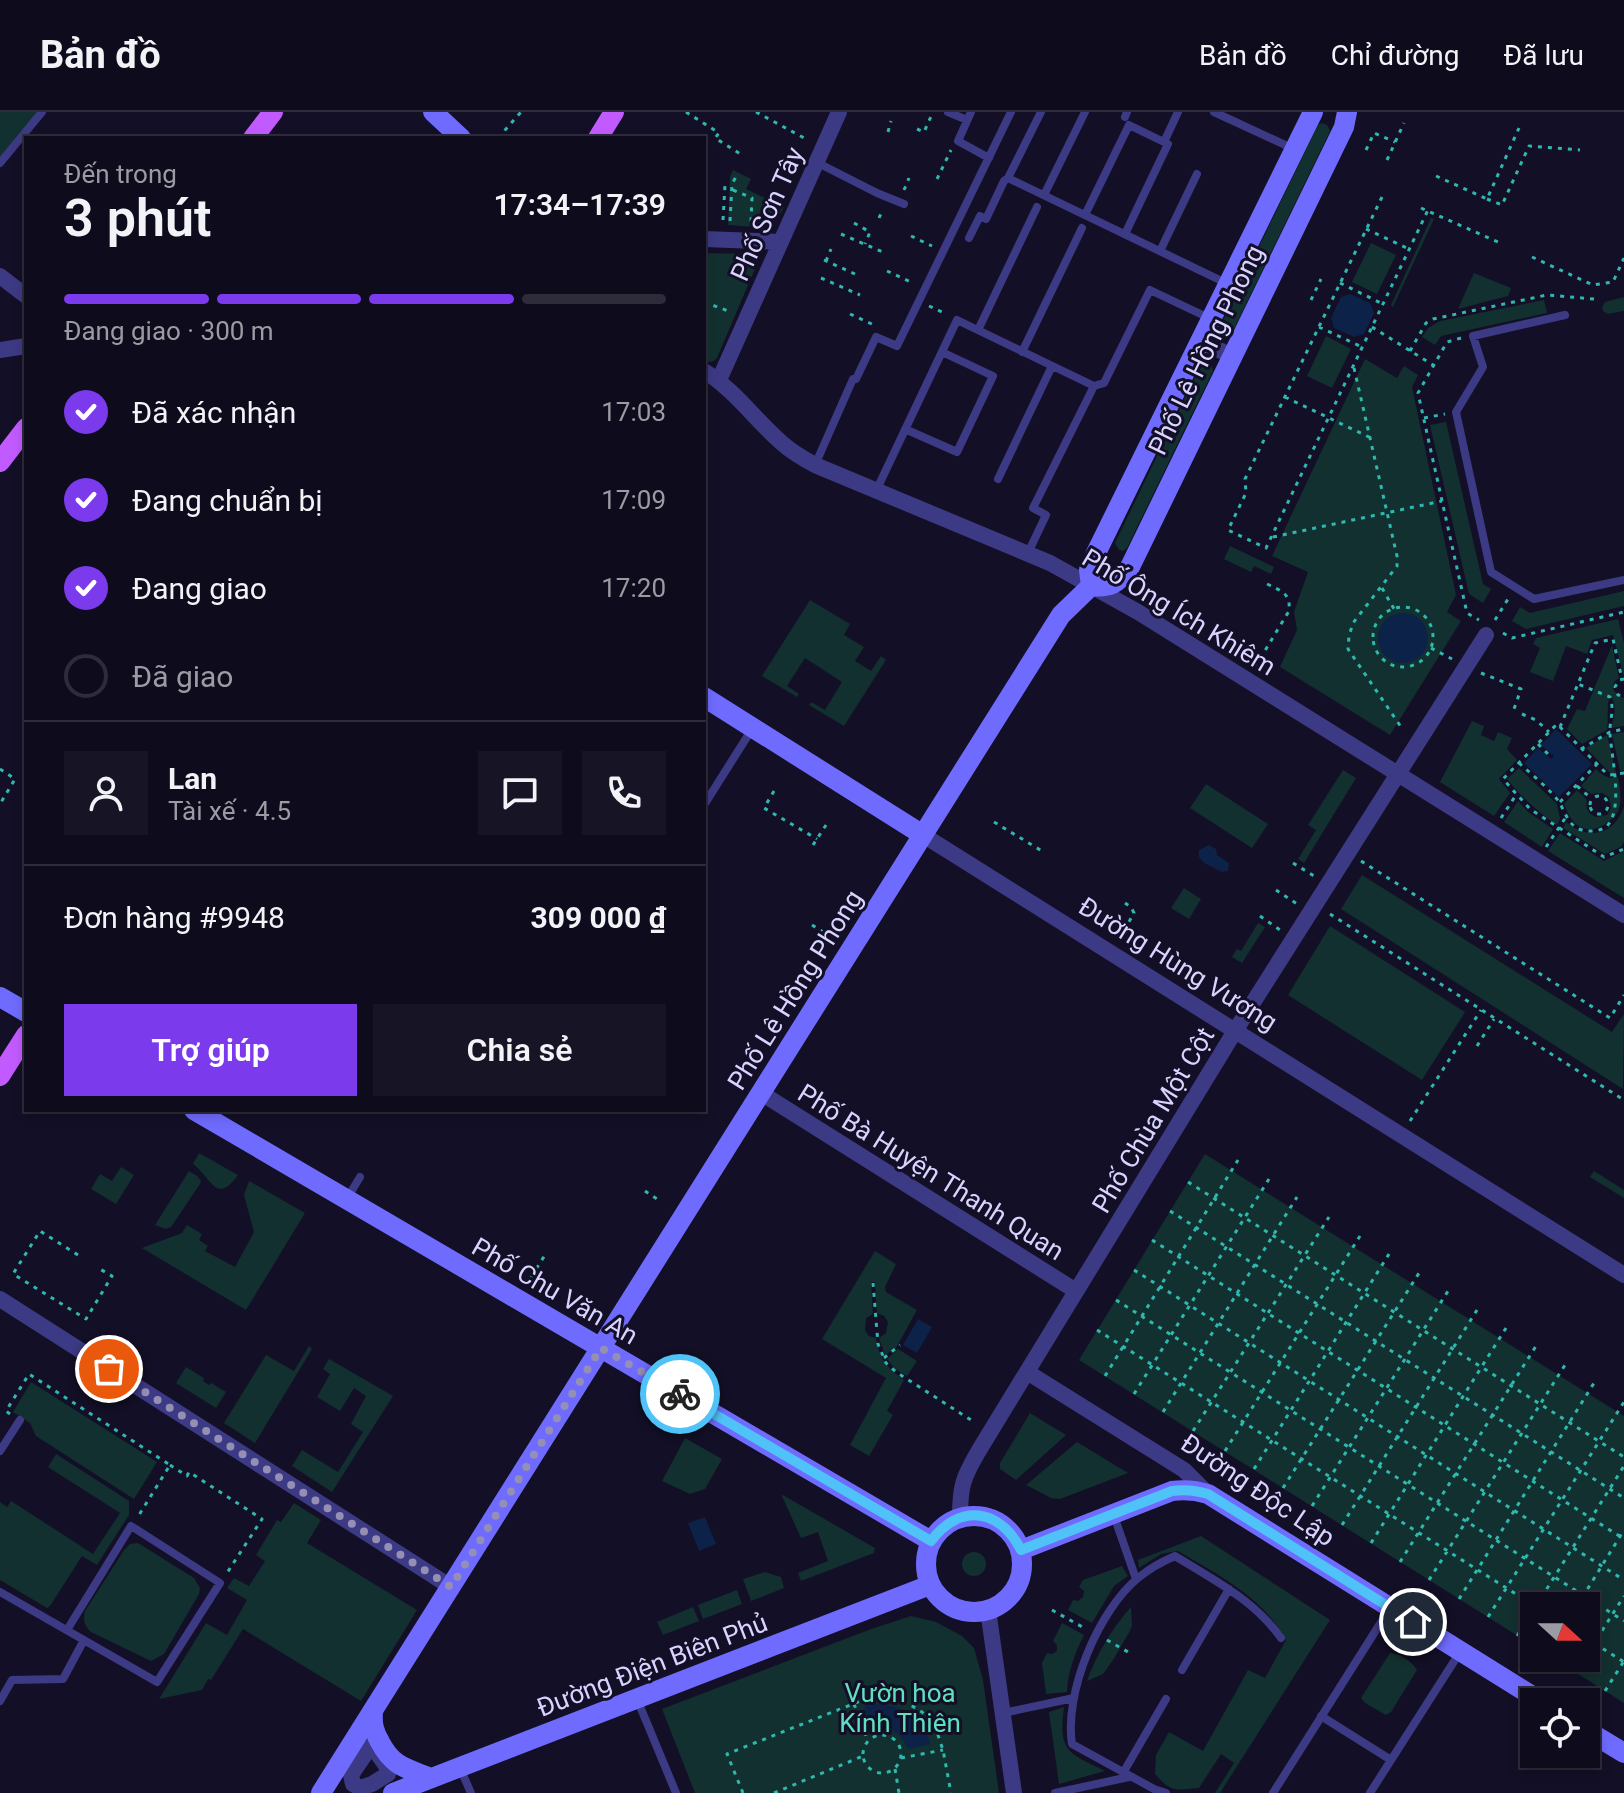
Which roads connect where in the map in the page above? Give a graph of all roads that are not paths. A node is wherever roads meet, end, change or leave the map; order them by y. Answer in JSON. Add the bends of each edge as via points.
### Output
{"nodes":[{"id":1,"x":42,"y":112,"type":"edge"},
{"id":2,"x":273,"y":112,"type":"edge"},
{"id":3,"x":433,"y":112,"type":"edge"},
{"id":4,"x":614,"y":112,"type":"edge"},
{"id":5,"x":839,"y":112,"type":"edge"},
{"id":6,"x":948,"y":112,"type":"edge"},
{"id":7,"x":1011,"y":112,"type":"edge"},
{"id":8,"x":1041,"y":112,"type":"edge"},
{"id":9,"x":1085,"y":112,"type":"edge"},
{"id":10,"x":1178,"y":112,"type":"edge"},
{"id":11,"x":1214,"y":112,"type":"edge"},
{"id":12,"x":1313,"y":112,"type":"edge"},
{"id":13,"x":1347,"y":112,"type":"edge"},
{"id":14,"x":969,"y":116,"type":"edge"},
{"id":15,"x":255,"y":136,"type":"edge"},
{"id":16,"x":459,"y":136,"type":"edge"},
{"id":17,"x":599,"y":136,"type":"edge"},
{"id":18,"x":1166,"y":143,"type":"junction"},
{"id":19,"x":1295,"y":150,"type":"junction"},
{"id":20,"x":989,"y":158,"type":"junction"},
{"id":21,"x":816,"y":162,"type":"junction"},
{"id":22,"x":0,"y":163,"type":"edge"},
{"id":23,"x":1197,"y":174,"type":"dead end"},
{"id":24,"x":1008,"y":178,"type":"junction"},
{"id":25,"x":1044,"y":195,"type":"junction"},
{"id":26,"x":904,"y":204,"type":"dead end"},
{"id":27,"x":1037,"y":207,"type":"dead end"},
{"id":28,"x":1085,"y":215,"type":"junction"},
{"id":29,"x":1082,"y":228,"type":"dead end"},
{"id":30,"x":1125,"y":234,"type":"junction"},
{"id":31,"x":969,"y":238,"type":"dead end"},
{"id":32,"x":706,"y":239,"type":"edge"},
{"id":33,"x":781,"y":242,"type":"junction"},
{"id":34,"x":1160,"y":251,"type":"junction"},
{"id":35,"x":0,"y":276,"type":"edge"},
{"id":36,"x":1228,"y":284,"type":"junction"},
{"id":37,"x":24,"y":294,"type":"edge"},
{"id":38,"x":1565,"y":315,"type":"dead end"},
{"id":39,"x":1211,"y":319,"type":"junction"},
{"id":40,"x":978,"y":330,"type":"junction"},
{"id":41,"x":1200,"y":341,"type":"junction"},
{"id":42,"x":24,"y":346,"type":"edge"},
{"id":43,"x":0,"y":350,"type":"edge"},
{"id":44,"x":942,"y":352,"type":"junction"},
{"id":45,"x":1022,"y":352,"type":"junction"},
{"id":46,"x":1232,"y":356,"type":"junction"},
{"id":47,"x":1052,"y":366,"type":"junction"},
{"id":48,"x":706,"y":372,"type":"edge"},
{"id":49,"x":719,"y":380,"type":"junction"},
{"id":50,"x":1094,"y":386,"type":"junction"},
{"id":51,"x":905,"y":429,"type":"junction"},
{"id":52,"x":24,"y":431,"type":"edge"},
{"id":53,"x":0,"y":462,"type":"edge"},
{"id":54,"x":815,"y":465,"type":"junction"},
{"id":55,"x":998,"y":479,"type":"dead end"},
{"id":56,"x":876,"y":491,"type":"junction"},
{"id":57,"x":1028,"y":553,"type":"junction"},
{"id":58,"x":1624,"y":580,"type":"edge"},
{"id":59,"x":1091,"y":586,"type":"junction"},
{"id":60,"x":1486,"y":635,"type":"dead end"},
{"id":61,"x":706,"y":698,"type":"edge"},
{"id":62,"x":752,"y":728,"type":"junction"},
{"id":63,"x":1398,"y":774,"type":"junction"},
{"id":64,"x":706,"y":802,"type":"edge"},
{"id":65,"x":923,"y":835,"type":"junction"},
{"id":66,"x":1624,"y":915,"type":"edge"},
{"id":67,"x":0,"y":997,"type":"edge"},
{"id":68,"x":24,"y":1011,"type":"edge"},
{"id":69,"x":1235,"y":1031,"type":"junction"},
{"id":70,"x":24,"y":1038,"type":"edge"},
{"id":71,"x":0,"y":1076,"type":"edge"},
{"id":72,"x":761,"y":1093,"type":"junction"},
{"id":73,"x":197,"y":1112,"type":"edge"},
{"id":74,"x":360,"y":1177,"type":"dead end"},
{"id":75,"x":346,"y":1199,"type":"junction"},
{"id":76,"x":1624,"y":1275,"type":"edge"},
{"id":77,"x":1076,"y":1291,"type":"junction"},
{"id":78,"x":0,"y":1299,"type":"edge"},
{"id":79,"x":601,"y":1348,"type":"junction"},
{"id":80,"x":1027,"y":1372,"type":"junction"},
{"id":81,"x":20,"y":1420,"type":"road end"},
{"id":82,"x":0,"y":1451,"type":"edge"},
{"id":83,"x":1208,"y":1494,"type":"junction"},
{"id":84,"x":1113,"y":1514,"type":"junction"},
{"id":85,"x":960,"y":1517,"type":"junction"},
{"id":86,"x":931,"y":1541,"type":"junction"},
{"id":87,"x":1021,"y":1550,"type":"junction"},
{"id":88,"x":1136,"y":1579,"type":"junction"},
{"id":89,"x":930,"y":1585,"type":"junction"},
{"id":90,"x":451,"y":1587,"type":"junction"},
{"id":91,"x":1229,"y":1589,"type":"junction"},
{"id":92,"x":0,"y":1592,"type":"edge"},
{"id":93,"x":1390,"y":1608,"type":"junction"},
{"id":94,"x":988,"y":1610,"type":"junction"},
{"id":95,"x":67,"y":1630,"type":"junction"},
{"id":96,"x":1281,"y":1638,"type":"dead end"},
{"id":97,"x":84,"y":1640,"type":"junction"},
{"id":98,"x":1460,"y":1651,"type":"junction"},
{"id":99,"x":1182,"y":1670,"type":"dead end"},
{"id":100,"x":1520,"y":1688,"type":"edge"},
{"id":101,"x":1074,"y":1698,"type":"junction"},
{"id":102,"x":637,"y":1699,"type":"junction"},
{"id":103,"x":1166,"y":1699,"type":"dead end"},
{"id":104,"x":0,"y":1701,"type":"edge"},
{"id":105,"x":373,"y":1712,"type":"junction"},
{"id":106,"x":1003,"y":1713,"type":"junction"},
{"id":107,"x":1321,"y":1716,"type":"junction"},
{"id":108,"x":1600,"y":1738,"type":"edge"},
{"id":109,"x":1624,"y":1753,"type":"edge"},
{"id":110,"x":1391,"y":1760,"type":"junction"},
{"id":111,"x":460,"y":1767,"type":"junction"},
{"id":112,"x":1127,"y":1775,"type":"junction"},
{"id":113,"x":431,"y":1778,"type":"junction"},
{"id":114,"x":321,"y":1793,"type":"edge"},
{"id":115,"x":393,"y":1793,"type":"edge"},
{"id":116,"x":471,"y":1793,"type":"edge"},
{"id":117,"x":676,"y":1793,"type":"edge"},
{"id":118,"x":1014,"y":1793,"type":"edge"},
{"id":119,"x":1055,"y":1793,"type":"edge"},
{"id":120,"x":1166,"y":1793,"type":"edge"},
{"id":121,"x":1273,"y":1793,"type":"edge"},
{"id":122,"x":1370,"y":1793,"type":"edge"}],
"edges":[{"from":1,"to":22,"type":"lane"},
{"from":2,"to":15,"type":"main road"},
{"from":3,"to":16,"type":"street"},
{"from":4,"to":17,"type":"main road"},
{"from":5,"to":21,"type":"street","name":"Phố Sơn Tây"},
{"from":6,"to":14,"type":"lane"},
{"from":7,"to":20,"type":"lane"},
{"from":8,"to":24,"type":"lane"},
{"from":9,"to":25,"type":"lane"},
{"from":10,"to":18,"type":"lane"},
{"from":11,"to":19,"type":"lane"},
{"from":12,"to":19,"type":"street","name":"Phố Lê Hồng Phong"},
{"from":13,"to":46,"type":"street","name":"Phố Lê Hồng Phong"},
{"from":14,"to":20,"type":"lane","via":[[958,141]]},
{"from":18,"to":28,"type":"lane","via":[[1129,125]]},
{"from":18,"to":30,"type":"lane"},
{"from":19,"to":36,"type":"street","name":"Phố Lê Hồng Phong"},
{"from":20,"to":54,"type":"lane","via":[[897,346],[876,337]]},
{"from":21,"to":26,"type":"lane"},
{"from":21,"to":33,"type":"street","name":"Phố Sơn Tây"},
{"from":23,"to":34,"type":"lane"},
{"from":24,"to":25,"type":"lane"},
{"from":24,"to":31,"type":"lane"},
{"from":25,"to":28,"type":"lane"},
{"from":27,"to":40,"type":"lane"},
{"from":28,"to":30,"type":"lane"},
{"from":29,"to":45,"type":"lane"},
{"from":30,"to":34,"type":"lane"},
{"from":32,"to":33,"type":"street"},
{"from":33,"to":49,"type":"street","name":"Phố Sơn Tây"},
{"from":34,"to":36,"type":"lane"},
{"from":35,"to":37,"type":"street"},
{"from":36,"to":39,"type":"street","name":"Phố Lê Hồng Phong"},
{"from":38,"to":58,"type":"lane","via":[[1473,336],[1483,367],[1456,412],[1491,572],[1534,599]]},
{"from":39,"to":41,"type":"street","name":"Phố Lê Hồng Phong"},
{"from":39,"to":50,"type":"lane","via":[[1150,290],[1104,383]]},
{"from":40,"to":44,"type":"lane","via":[[957,320]]},
{"from":40,"to":45,"type":"lane"},
{"from":41,"to":46,"type":"street"},
{"from":41,"to":59,"type":"street","name":"Phố Lê Hồng Phong","via":[[1096,553],[1089,570]]},
{"from":42,"to":43,"type":"street"},
{"from":44,"to":51,"type":"lane"},
{"from":44,"to":51,"type":"lane","via":[[993,376],[957,452]]},
{"from":45,"to":47,"type":"lane"},
{"from":46,"to":59,"type":"street","name":"Phố Lê Hồng Phong","via":[[1129,569],[1104,588]]},
{"from":47,"to":50,"type":"lane"},
{"from":47,"to":55,"type":"lane"},
{"from":48,"to":49,"type":"street","name":"Phố Ông Ích Khiêm"},
{"from":49,"to":54,"type":"street","name":"Phố Ông Ích Khiêm","via":[[782,444]]},
{"from":50,"to":57,"type":"lane","via":[[1033,508],[1046,515]]},
{"from":51,"to":56,"type":"lane"},
{"from":52,"to":53,"type":"main road"},
{"from":54,"to":56,"type":"street","name":"Phố Ông Ích Khiêm"},
{"from":56,"to":57,"type":"street","name":"Phố Ông Ích Khiêm"},
{"from":57,"to":59,"type":"street","name":"Phố Ông Ích Khiêm"},
{"from":59,"to":63,"type":"street","name":"Phố Ông Ích Khiêm"},
{"from":59,"to":65,"type":"street","name":"Phố Lê Hồng Phong","via":[[1061,615]]},
{"from":60,"to":63,"type":"street","name":"Phố Chùa Một Cột"},
{"from":61,"to":62,"type":"street","name":"Đường Hùng Vương"},
{"from":62,"to":64,"type":"lane"},
{"from":62,"to":65,"type":"street","name":"Đường Hùng Vương"},
{"from":63,"to":66,"type":"street","name":"Phố Ông Ích Khiêm"},
{"from":63,"to":69,"type":"street","name":"Phố Chùa Một Cột"},
{"from":65,"to":69,"type":"street","name":"Đường Hùng Vương"},
{"from":65,"to":72,"type":"street","name":"Phố Lê Hồng Phong"},
{"from":67,"to":68,"type":"street"},
{"from":69,"to":76,"type":"street","name":"Đường Hùng Vương"},
{"from":69,"to":77,"type":"street","name":"Phố Chùa Một Cột"},
{"from":70,"to":71,"type":"main road"},
{"from":72,"to":77,"type":"street","name":"Phố Bà Huyện Thanh Quan"},
{"from":72,"to":79,"type":"street","name":"Phố Lê Hồng Phong"},
{"from":73,"to":75,"type":"street","name":"Phố Chu Văn An"},
{"from":74,"to":75,"type":"lane"},
{"from":75,"to":79,"type":"street","name":"Phố Chu Văn An"},
{"from":77,"to":80,"type":"street","name":"Phố Chùa Một Cột"},
{"from":78,"to":90,"type":"street"},
{"from":79,"to":86,"type":"street","name":"Phố Chu Văn An"},
{"from":79,"to":90,"type":"street","name":"Phố Lê Hồng Phong"},
{"from":80,"to":83,"type":"street","name":"Đường Độc Lập","via":[[1184,1470]]},
{"from":80,"to":85,"type":"street","name":"Phố Chùa Một Cột","via":[[964,1475]]},
{"from":81,"to":82,"type":"lane"},
{"from":83,"to":84,"type":"street","via":[[1172,1491]]},
{"from":83,"to":93,"type":"street","name":"Đường Độc Lập"},
{"from":84,"to":87,"type":"street"},
{"from":84,"to":88,"type":"lane"},
{"from":85,"to":86,"type":"street"},
{"from":85,"to":87,"type":"street","via":[[990,1517],[1014,1536]]},
{"from":86,"to":89,"type":"street","via":[[926,1554]]},
{"from":87,"to":94,"type":"street","via":[[1023,1565],[1013,1593]]},
{"from":88,"to":91,"type":"lane","via":[[1175,1556]]},
{"from":88,"to":101,"type":"lane","via":[[1097,1635],[1080,1668]]},
{"from":89,"to":94,"type":"street","via":[[954,1608]]},
{"from":89,"to":102,"type":"street","name":"Đường Điện Biên Phủ"},
{"from":90,"to":105,"type":"street","name":"Phố Lê Hồng Phong"},
{"from":91,"to":96,"type":"lane","via":[[1272,1624]]},
{"from":91,"to":99,"type":"lane"},
{"from":92,"to":95,"type":"lane"},
{"from":93,"to":98,"type":"street","name":"Đường Độc Lập"},
{"from":93,"to":107,"type":"lane"},
{"from":94,"to":106,"type":"street"},
{"from":95,"to":97,"type":"lane"},
{"from":95,"to":97,"type":"lane","via":[[131,1526],[220,1583],[157,1682]]},
{"from":97,"to":104,"type":"lane","via":[[63,1679],[12,1680]]},
{"from":98,"to":100,"type":"street","name":"Đường Độc Lập"},
{"from":98,"to":110,"type":"lane"},
{"from":101,"to":106,"type":"lane"},
{"from":101,"to":112,"type":"lane","via":[[1072,1744]]},
{"from":102,"to":111,"type":"street","name":"Đường Điện Biên Phủ"},
{"from":102,"to":117,"type":"lane"},
{"from":103,"to":112,"type":"lane"},
{"from":105,"to":113,"type":"street","via":[[375,1733],[388,1758]]},
{"from":105,"to":114,"type":"street","name":"Phố Lê Hồng Phong"},
{"from":106,"to":118,"type":"street"},
{"from":107,"to":110,"type":"lane"},
{"from":107,"to":121,"type":"lane"},
{"from":108,"to":109,"type":"street"},
{"from":110,"to":122,"type":"lane"},
{"from":111,"to":113,"type":"street","name":"Đường Điện Biên Phủ"},
{"from":111,"to":116,"type":"lane"},
{"from":112,"to":119,"type":"lane"},
{"from":112,"to":120,"type":"lane"},
{"from":113,"to":115,"type":"street","name":"Đường Điện Biên Phủ"}]}
